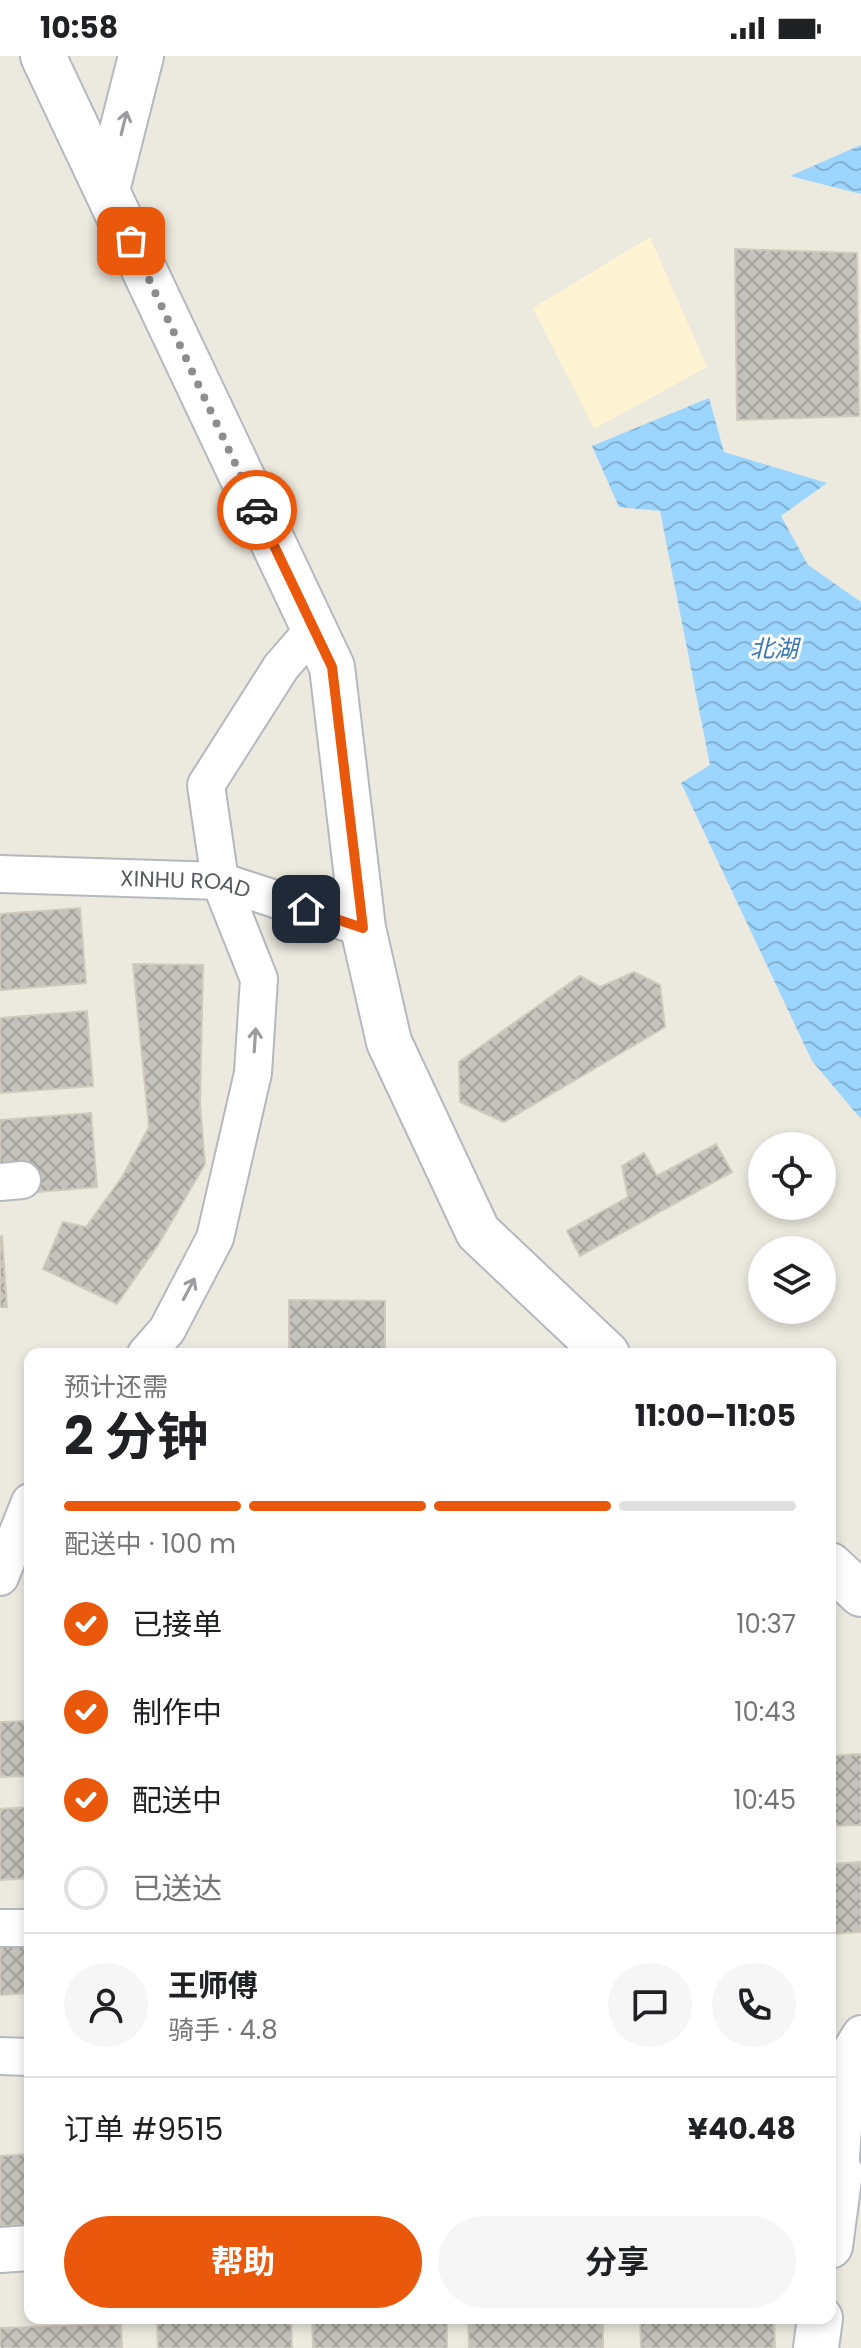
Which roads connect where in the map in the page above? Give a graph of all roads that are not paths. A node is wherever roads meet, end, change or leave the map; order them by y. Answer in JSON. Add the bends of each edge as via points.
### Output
{"nodes":[{"id":1,"x":43,"y":56,"type":"edge"},
{"id":2,"x":141,"y":56,"type":"edge"},
{"id":3,"x":107,"y":190,"type":"junction"},
{"id":4,"x":314,"y":629,"type":"junction"},
{"id":5,"x":0,"y":874,"type":"edge"},
{"id":6,"x":220,"y":881,"type":"junction"},
{"id":7,"x":363,"y":928,"type":"junction"},
{"id":8,"x":151,"y":1348,"type":"edge"},
{"id":9,"x":601,"y":1348,"type":"edge"},
{"id":10,"x":24,"y":1517,"type":"edge"},
{"id":11,"x":836,"y":1571,"type":"edge"},
{"id":12,"x":0,"y":1577,"type":"edge"},
{"id":13,"x":861,"y":1594,"type":"edge"},
{"id":14,"x":0,"y":1928,"type":"edge"},
{"id":15,"x":24,"y":1928,"type":"edge"},
{"id":16,"x":846,"y":2048,"type":"edge"},
{"id":17,"x":0,"y":2056,"type":"edge"},
{"id":18,"x":24,"y":2057,"type":"edge"},
{"id":19,"x":836,"y":2161,"type":"edge"},
{"id":20,"x":24,"y":2248,"type":"edge"},
{"id":21,"x":0,"y":2250,"type":"edge"},
{"id":22,"x":819,"y":2324,"type":"edge"},
{"id":23,"x":816,"y":2348,"type":"edge"}],
"edges":[{"from":1,"to":3,"type":"street"},
{"from":3,"to":2,"type":"street","one_way":true},
{"from":3,"to":4,"type":"street"},
{"from":4,"to":6,"type":"street","via":[[281,667],[206,785]]},
{"from":4,"to":7,"type":"street","via":[[332,667]]},
{"from":5,"to":6,"type":"street","name":"XINHU ROAD"},
{"from":6,"to":7,"type":"street","name":"XINHU ROAD"},
{"from":8,"to":6,"type":"street","one_way":true,"via":[[167,1330],[215,1238],[253,1073],[259,979]]},
{"from":7,"to":9,"type":"street","via":[[389,1042],[478,1232]]},
{"from":10,"to":12,"type":"street"},
{"from":11,"to":13,"type":"street"},
{"from":14,"to":15,"type":"street"},
{"from":16,"to":19,"type":"street"},
{"from":17,"to":18,"type":"street"},
{"from":20,"to":21,"type":"street"},
{"from":22,"to":23,"type":"street"}]}
